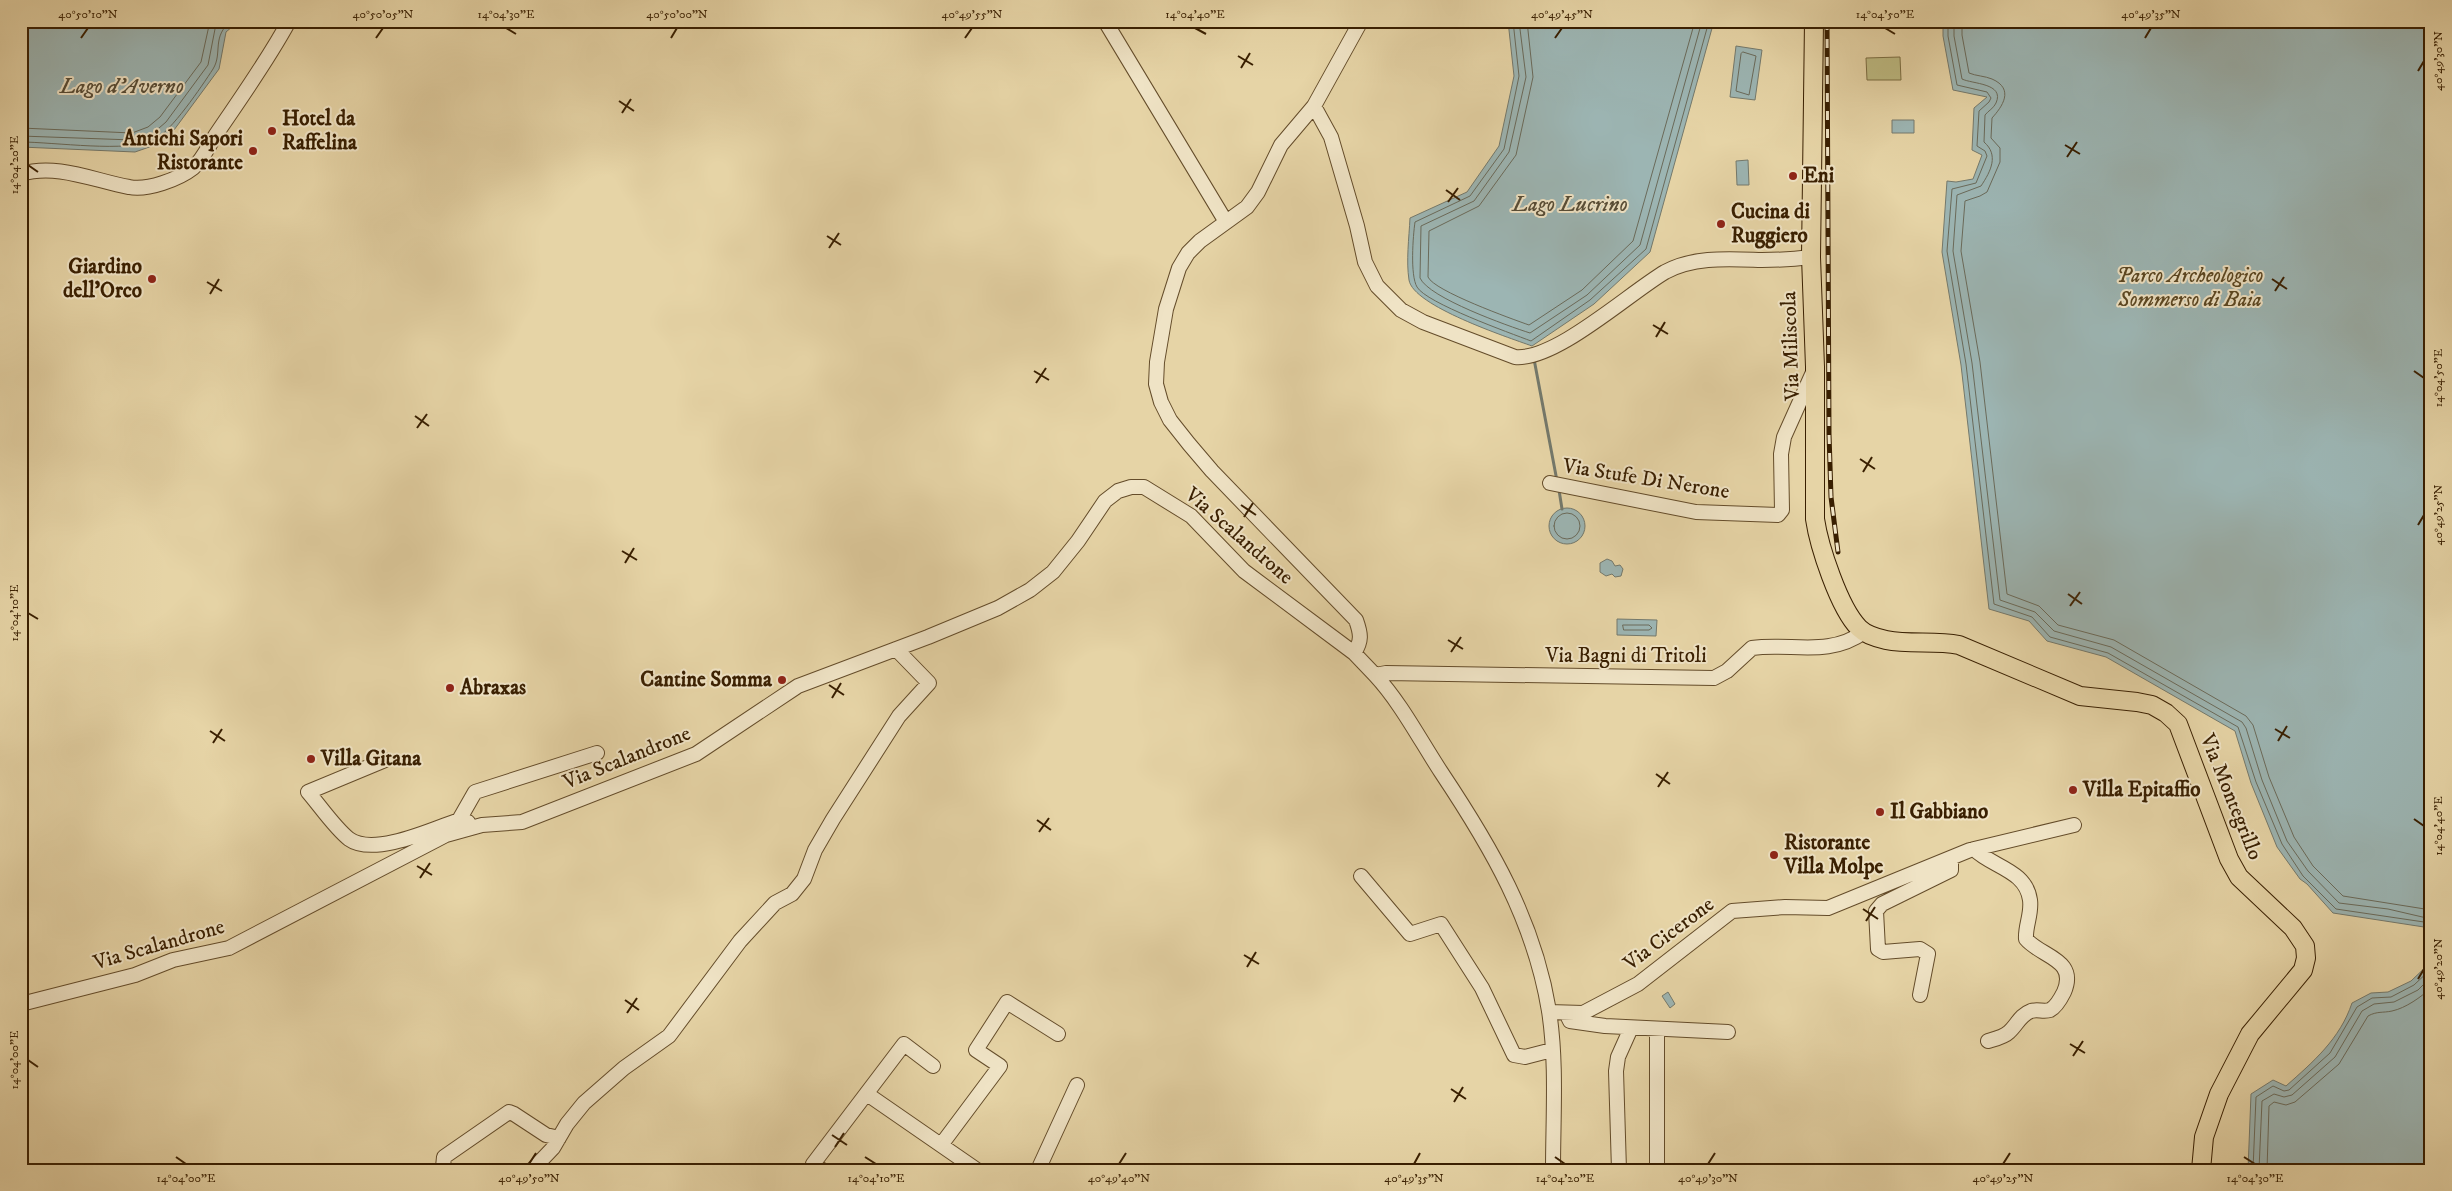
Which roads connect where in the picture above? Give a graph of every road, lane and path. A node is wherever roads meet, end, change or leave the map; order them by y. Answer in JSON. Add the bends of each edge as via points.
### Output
{"nodes":[{"id":1,"x":289,"y":21,"type":"edge"},
{"id":2,"x":1105,"y":21,"type":"edge"},
{"id":3,"x":1361,"y":21,"type":"edge"},
{"id":4,"x":1814,"y":21,"type":"edge"},
{"id":5,"x":1314,"y":106,"type":"junction"},
{"id":6,"x":21,"y":174,"type":"edge"},
{"id":7,"x":1226,"y":222,"type":"junction"},
{"id":8,"x":1811,"y":257,"type":"junction"},
{"id":9,"x":1816,"y":367,"type":"junction"},
{"id":10,"x":1796,"y":411,"type":"junction"},
{"id":11,"x":1816,"y":418,"type":"junction"},
{"id":12,"x":1555,"y":484,"type":"dead end"},
{"id":13,"x":1864,"y":632,"type":"junction"},
{"id":14,"x":896,"y":650,"type":"junction"},
{"id":15,"x":1354,"y":654,"type":"junction"},
{"id":16,"x":1375,"y":675,"type":"junction"},
{"id":17,"x":597,"y":753,"type":"dead end"},
{"id":18,"x":385,"y":760,"type":"dead end"},
{"id":19,"x":459,"y":820,"type":"junction"},
{"id":20,"x":482,"y":825,"type":"junction"},
{"id":21,"x":2074,"y":825,"type":"dead end"},
{"id":22,"x":1974,"y":849,"type":"junction"},
{"id":23,"x":1951,"y":858,"type":"junction"},
{"id":24,"x":1361,"y":876,"type":"dead end"},
{"id":25,"x":1920,"y":995,"type":"dead end"},
{"id":26,"x":21,"y":1004,"type":"edge"},
{"id":27,"x":1549,"y":1012,"type":"junction"},
{"id":28,"x":1566,"y":1012,"type":"junction"},
{"id":29,"x":1632,"y":1028,"type":"junction"},
{"id":30,"x":1657,"y":1029,"type":"junction"},
{"id":31,"x":1728,"y":1032,"type":"dead end"},
{"id":32,"x":1058,"y":1034,"type":"dead end"},
{"id":33,"x":1988,"y":1041,"type":"dead end"},
{"id":34,"x":1552,"y":1050,"type":"junction"},
{"id":35,"x":932,"y":1066,"type":"dead end"},
{"id":36,"x":1077,"y":1085,"type":"dead end"},
{"id":37,"x":867,"y":1094,"type":"junction"},
{"id":38,"x":559,"y":1138,"type":"junction"},
{"id":39,"x":941,"y":1145,"type":"junction"},
{"id":40,"x":438,"y":1170,"type":"edge"},
{"id":41,"x":532,"y":1170,"type":"edge"},
{"id":42,"x":822,"y":1170,"type":"edge"},
{"id":43,"x":977,"y":1170,"type":"edge"},
{"id":44,"x":1038,"y":1170,"type":"edge"},
{"id":45,"x":1553,"y":1170,"type":"edge"},
{"id":46,"x":1618,"y":1170,"type":"edge"},
{"id":47,"x":1657,"y":1170,"type":"edge"},
{"id":48,"x":2201,"y":1170,"type":"edge"}],
"edges":[{"from":1,"to":6,"type":"street","via":[[273,51],[194,168],[146,188],[130,188],[88,176],[32,170]]},
{"from":2,"to":7,"type":"street"},
{"from":3,"to":5,"type":"street"},
{"from":4,"to":8,"type":"main road","name":"Via Miliscola"},
{"from":5,"to":7,"type":"street","via":[[1282,145],[1247,207]]},
{"from":5,"to":8,"type":"street","via":[[1331,137],[1365,262],[1377,286],[1401,310],[1423,322],[1515,357],[1539,354],[1566,340],[1666,271],[1692,262]]},
{"from":7,"to":15,"type":"street","via":[[1211,231],[1188,253],[1171,288],[1157,362],[1156,384],[1161,402],[1170,420],[1212,471],[1356,620],[1361,644]]},
{"from":8,"to":9,"type":"main road","name":"Via Miliscola"},
{"from":9,"to":10,"type":"street","name":"Via Stufe Di Nerone"},
{"from":9,"to":11,"type":"main road","name":"Via Miliscola"},
{"from":10,"to":11,"type":"street"},
{"from":10,"to":12,"type":"street","name":"Via Stufe Di Nerone","via":[[1780,454],[1782,510],[1778,515],[1696,512]]},
{"from":11,"to":13,"type":"main road","name":"Via Miliscola","via":[[1815,519],[1819,542],[1842,598],[1857,626]]},
{"from":13,"to":16,"type":"street","name":"Via Bagni di Tritoli","via":[[1851,639],[1812,648],[1752,648],[1714,678]]},
{"from":13,"to":48,"type":"main road","name":"Via Montegrillo","via":[[1887,640],[1959,645],[2080,696],[2152,705],[2178,724],[2238,877],[2293,928],[2305,946],[2306,958],[2303,970],[2250,1034],[2219,1094],[2204,1137]]},
{"from":14,"to":15,"type":"street","name":"Via Scalandrone","via":[[998,608],[1030,590],[1052,572],[1105,501],[1118,491],[1144,487],[1191,516],[1244,571]]},
{"from":14,"to":20,"type":"street","name":"Via Scalandrone","via":[[798,686],[696,754],[522,822]]},
{"from":14,"to":38,"type":"street","via":[[929,683],[899,716],[833,819],[814,850],[804,879],[792,894],[774,903],[740,941],[669,1036],[624,1068],[584,1103]]},
{"from":15,"to":16,"type":"street","name":"Via Scalandrone"},
{"from":16,"to":27,"type":"street","name":"Via Scalandrone","via":[[1482,835],[1511,890],[1537,956]]},
{"from":17,"to":19,"type":"street","via":[[475,792]]},
{"from":18,"to":19,"type":"street","via":[[308,792],[350,839],[368,845],[384,845]]},
{"from":19,"to":20,"type":"street"},
{"from":20,"to":26,"type":"street","name":"Via Scalandrone","via":[[446,835],[229,948],[173,960],[135,974]]},
{"from":21,"to":22,"type":"street","name":"Via Cicerone"},
{"from":22,"to":23,"type":"street","name":"Via Cicerone"},
{"from":22,"to":33,"type":"street","via":[[2020,878],[2030,899],[2026,939],[2055,958],[2067,975],[2062,997],[2053,1008],[2028,1012],[2009,1032]]},
{"from":23,"to":25,"type":"street","via":[[1951,870],[1882,904],[1876,911],[1878,950],[1920,949],[1928,954]]},
{"from":23,"to":28,"type":"street","name":"Via Cicerone","via":[[1828,908],[1785,907],[1732,912],[1638,984],[1582,1013]]},
{"from":24,"to":34,"type":"street","via":[[1410,934],[1441,924],[1482,988],[1514,1055],[1525,1057]]},
{"from":27,"to":28,"type":"street","name":"Via Cicerone"},
{"from":27,"to":34,"type":"street","name":"Via Scalandrone"},
{"from":28,"to":29,"type":"street","via":[[1570,1021]]},
{"from":29,"to":30,"type":"street"},
{"from":29,"to":46,"type":"street","via":[[1618,1057],[1616,1071]]},
{"from":30,"to":31,"type":"street"},
{"from":30,"to":47,"type":"street"},
{"from":32,"to":39,"type":"street","via":[[1007,1002],[976,1050],[1000,1066]]},
{"from":34,"to":45,"type":"street","name":"Via Scalandrone"},
{"from":35,"to":37,"type":"street","via":[[904,1044]]},
{"from":36,"to":44,"type":"street"},
{"from":37,"to":39,"type":"street"},
{"from":37,"to":42,"type":"street","via":[[814,1164]]},
{"from":38,"to":40,"type":"street","via":[[546,1135],[509,1112],[444,1157],[443,1167]]},
{"from":38,"to":41,"type":"street"},
{"from":39,"to":43,"type":"street"}]}
